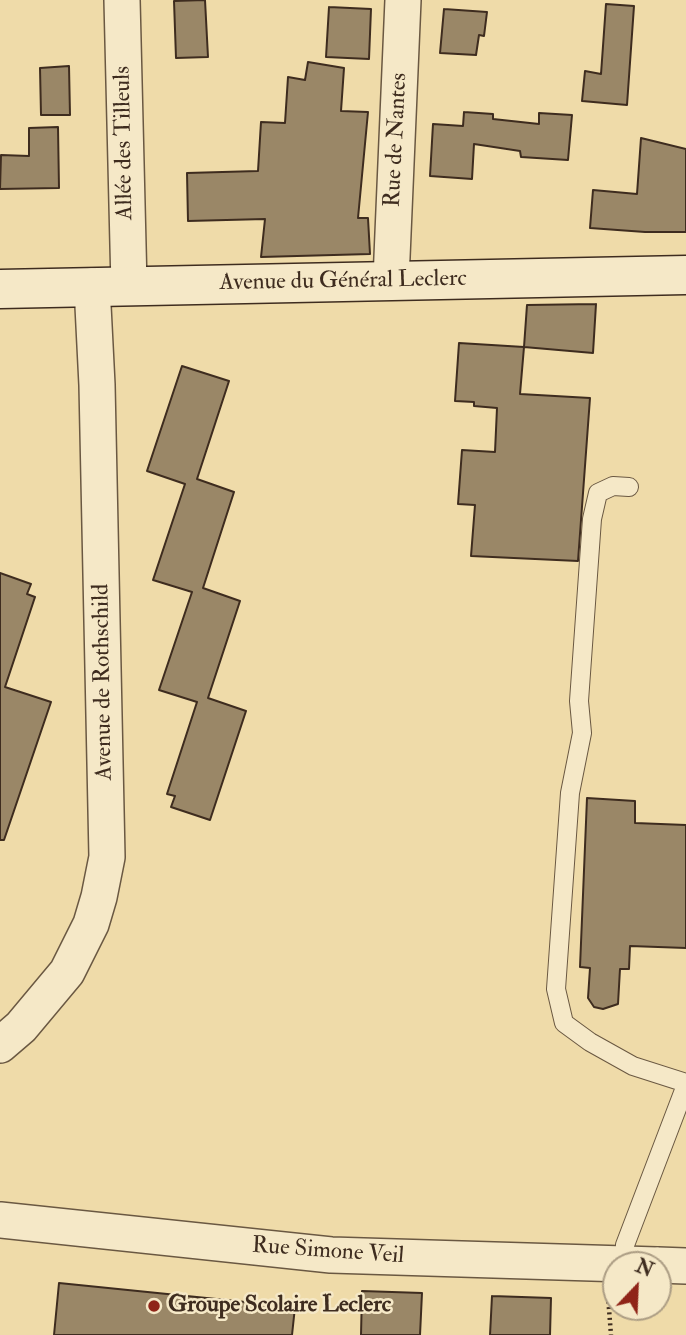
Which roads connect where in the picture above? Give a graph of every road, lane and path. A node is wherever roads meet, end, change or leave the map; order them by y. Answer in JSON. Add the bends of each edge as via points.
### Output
{"nodes":[{"id":1,"x":122,"y":0,"type":"edge"},
{"id":2,"x":403,"y":0,"type":"edge"},
{"id":3,"x":686,"y":275,"type":"edge"},
{"id":4,"x":391,"y":280,"type":"junction"},
{"id":5,"x":110,"y":286,"type":"junction"},
{"id":6,"x":0,"y":289,"type":"edge"},
{"id":7,"x":629,"y":487,"type":"dead end"},
{"id":8,"x":0,"y":1045,"type":"edge"},
{"id":9,"x":686,"y":1084,"type":"edge"},
{"id":10,"x":0,"y":1220,"type":"edge"},
{"id":11,"x":628,"y":1251,"type":"edge"},
{"id":12,"x":602,"y":1264,"type":"edge"}],
"edges":[{"from":1,"to":5,"type":"street","name":"Allée des Tilleuls"},
{"from":2,"to":4,"type":"street","name":"Rue de Nantes"},
{"from":3,"to":4,"type":"main road","name":"Avenue du Général Leclerc"},
{"from":4,"to":5,"type":"main road","name":"Avenue du Général Leclerc"},
{"from":5,"to":6,"type":"main road","name":"Avenue du Général Leclerc"},
{"from":5,"to":8,"type":"street","name":"Avenue de Rothschild","via":[[97,385],[107,857],[91,924],[67,972]]},
{"from":7,"to":9,"type":"lane","via":[[613,486],[598,493],[592,519],[579,702],[582,733],[570,793],[556,989],[564,1023],[633,1066]]},
{"from":9,"to":11,"type":"lane","via":[[625,1245]]},
{"from":10,"to":12,"type":"street","name":"Rue Simone Veil","via":[[331,1255]]}]}
